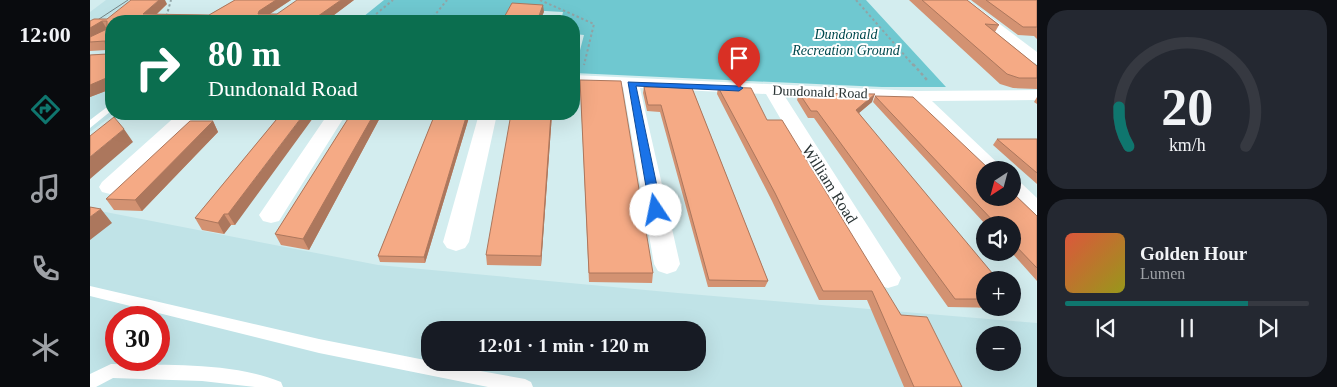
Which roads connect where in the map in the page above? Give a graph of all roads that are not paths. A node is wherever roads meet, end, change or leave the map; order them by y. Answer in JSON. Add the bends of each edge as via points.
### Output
{"nodes":[{"id":1,"x":960,"y":0,"type":"edge"},
{"id":2,"x":1037,"y":59,"type":"edge"},
{"id":3,"x":580,"y":80,"type":"edge"},
{"id":4,"x":631,"y":84,"type":"junction"},
{"id":5,"x":920,"y":89,"type":"junction"},
{"id":6,"x":772,"y":90,"type":"junction"},
{"id":7,"x":1037,"y":95,"type":"edge"},
{"id":8,"x":105,"y":112,"type":"edge"},
{"id":9,"x":183,"y":120,"type":"edge"},
{"id":10,"x":334,"y":120,"type":"edge"},
{"id":11,"x":486,"y":120,"type":"edge"},
{"id":12,"x":90,"y":125,"type":"edge"},
{"id":13,"x":986,"y":161,"type":"edge"},
{"id":14,"x":110,"y":187,"type":"dead end"},
{"id":15,"x":1021,"y":196,"type":"edge"},
{"id":16,"x":1037,"y":211,"type":"edge"},
{"id":17,"x":271,"y":215,"type":"dead end"},
{"id":18,"x":456,"y":242,"type":"dead end"},
{"id":19,"x":667,"y":264,"type":"dead end"},
{"id":20,"x":888,"y":278,"type":"dead end"},
{"id":21,"x":90,"y":292,"type":"edge"},
{"id":22,"x":90,"y":382,"type":"edge"},
{"id":23,"x":275,"y":387,"type":"edge"},
{"id":24,"x":525,"y":387,"type":"edge"}],
"edges":[{"from":1,"to":2,"type":"street"},
{"from":3,"to":4,"type":"street","name":"Dundonald Road"},
{"from":4,"to":6,"type":"street","name":"Dundonald Road"},
{"from":4,"to":19,"type":"street"},
{"from":5,"to":6,"type":"street","name":"Dundonald Road"},
{"from":5,"to":7,"type":"street","name":"Dundonald Road"},
{"from":5,"to":13,"type":"street"},
{"from":6,"to":20,"type":"street","name":"William Road"},
{"from":8,"to":12,"type":"lane"},
{"from":9,"to":14,"type":"street"},
{"from":10,"to":17,"type":"street"},
{"from":11,"to":18,"type":"street"},
{"from":15,"to":16,"type":"street"},
{"from":21,"to":24,"type":"lane","via":[[319,346]]},
{"from":22,"to":23,"type":"lane","via":[[111,371],[202,374],[253,379]]}]}
